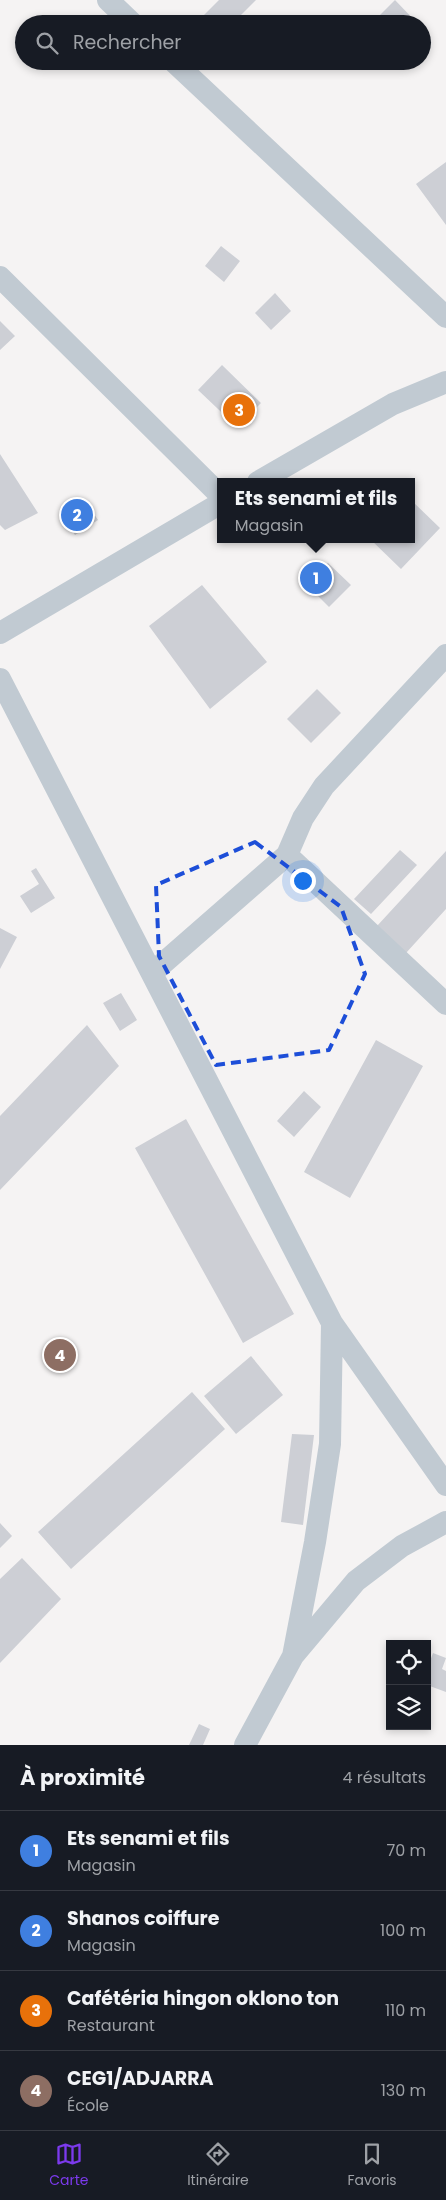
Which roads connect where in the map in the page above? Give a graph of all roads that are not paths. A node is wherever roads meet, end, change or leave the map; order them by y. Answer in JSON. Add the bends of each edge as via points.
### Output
{"nodes":[{"id":1,"x":108,"y":0,"type":"edge"},
{"id":2,"x":124,"y":15,"type":"edge"},
{"id":3,"x":183,"y":70,"type":"edge"},
{"id":4,"x":0,"y":277,"type":"edge"},
{"id":5,"x":446,"y":317,"type":"edge"},
{"id":6,"x":446,"y":382,"type":"edge"},
{"id":7,"x":265,"y":478,"type":"edge"},
{"id":8,"x":217,"y":492,"type":"edge"},
{"id":9,"x":217,"y":505,"type":"edge"},
{"id":10,"x":0,"y":633,"type":"edge"},
{"id":11,"x":446,"y":655,"type":"edge"},
{"id":12,"x":0,"y":679,"type":"edge"},
{"id":13,"x":287,"y":855,"type":"junction"},
{"id":14,"x":152,"y":973,"type":"junction"},
{"id":15,"x":446,"y":1004,"type":"edge"},
{"id":16,"x":332,"y":1323,"type":"junction"},
{"id":17,"x":446,"y":1485,"type":"edge"},
{"id":18,"x":446,"y":1522,"type":"edge"},
{"id":19,"x":293,"y":1656,"type":"junction"},
{"id":20,"x":245,"y":1745,"type":"edge"}],
"edges":[{"from":1,"to":2,"type":"street"},
{"from":3,"to":5,"type":"street"},
{"from":4,"to":8,"type":"street"},
{"from":6,"to":7,"type":"street","via":[[394,404]]},
{"from":9,"to":10,"type":"street"},
{"from":11,"to":13,"type":"street","via":[[324,786],[304,818]]},
{"from":12,"to":14,"type":"street"},
{"from":13,"to":14,"type":"street"},
{"from":13,"to":15,"type":"street"},
{"from":14,"to":16,"type":"street"},
{"from":16,"to":17,"type":"street"},
{"from":16,"to":19,"type":"street","via":[[330,1444],[316,1542]]},
{"from":18,"to":19,"type":"street","via":[[402,1546],[356,1581]]},
{"from":19,"to":20,"type":"street"}]}
